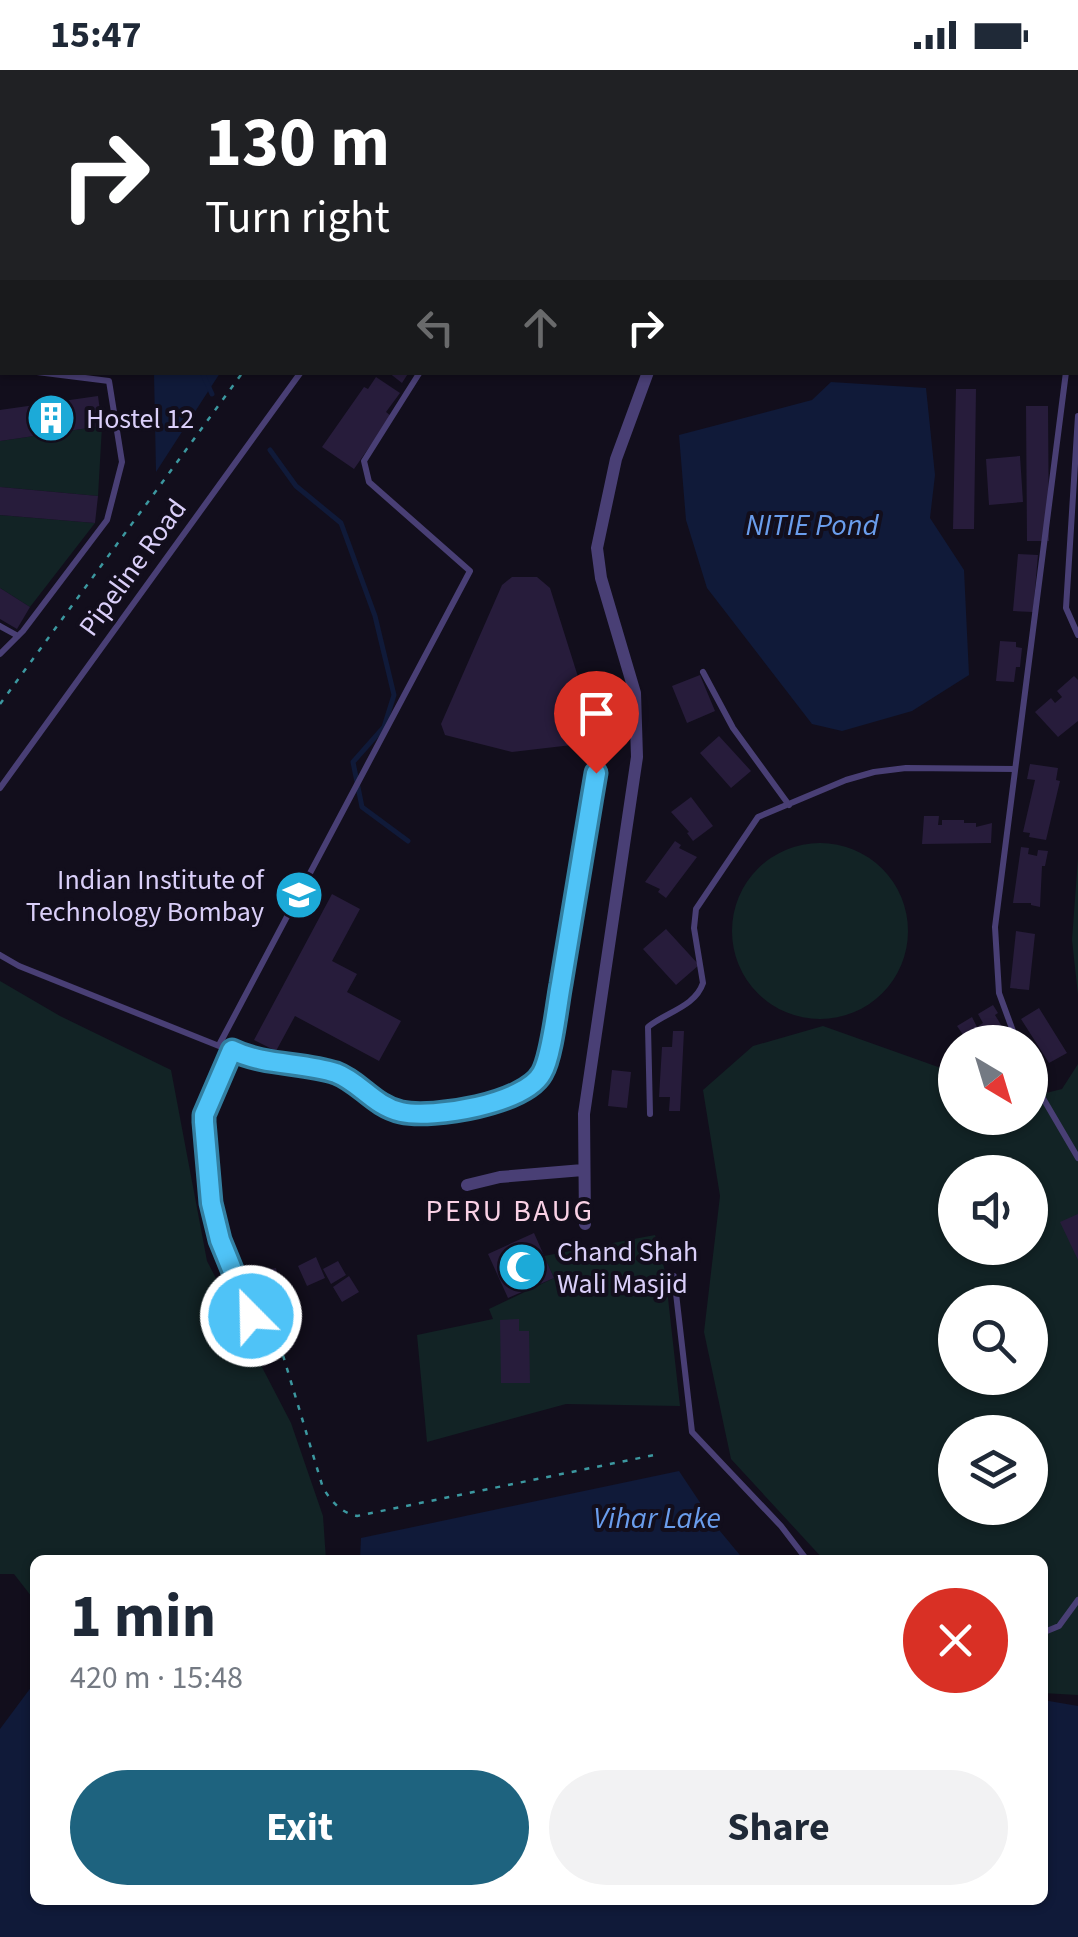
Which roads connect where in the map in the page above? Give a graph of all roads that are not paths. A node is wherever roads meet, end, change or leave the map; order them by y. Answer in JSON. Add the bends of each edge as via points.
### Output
{"nodes":[{"id":1,"x":61,"y":375,"type":"edge"},
{"id":2,"x":299,"y":375,"type":"edge"},
{"id":3,"x":418,"y":375,"type":"edge"},
{"id":4,"x":647,"y":375,"type":"edge"},
{"id":5,"x":1066,"y":375,"type":"edge"},
{"id":6,"x":1078,"y":416,"type":"edge"},
{"id":7,"x":0,"y":626,"type":"edge"},
{"id":8,"x":1078,"y":635,"type":"edge"},
{"id":9,"x":18,"y":636,"type":"junction"},
{"id":10,"x":0,"y":654,"type":"edge"},
{"id":11,"x":703,"y":672,"type":"dead end"},
{"id":12,"x":1015,"y":769,"type":"junction"},
{"id":13,"x":596,"y":773,"type":"dead end"},
{"id":14,"x":0,"y":788,"type":"edge"},
{"id":15,"x":788,"y":804,"type":"junction"},
{"id":16,"x":0,"y":955,"type":"edge"},
{"id":17,"x":1011,"y":1025,"type":"edge"},
{"id":18,"x":219,"y":1046,"type":"junction"},
{"id":19,"x":232,"y":1050,"type":"junction"},
{"id":20,"x":1048,"y":1107,"type":"edge"},
{"id":21,"x":650,"y":1114,"type":"dead end"},
{"id":22,"x":1078,"y":1158,"type":"edge"},
{"id":23,"x":584,"y":1170,"type":"junction"},
{"id":24,"x":467,"y":1185,"type":"dead end"},
{"id":25,"x":584,"y":1224,"type":"dead end"},
{"id":26,"x":674,"y":1276,"type":"dead end"},
{"id":27,"x":251,"y":1316,"type":"road end"},
{"id":28,"x":803,"y":1555,"type":"edge"},
{"id":29,"x":1078,"y":1600,"type":"edge"},
{"id":30,"x":1048,"y":1631,"type":"edge"}],
"edges":[{"from":1,"to":9,"type":"lane","via":[[109,381],[122,462],[108,520]]},
{"from":2,"to":14,"type":"lane","name":"Pipeline Road"},
{"from":3,"to":18,"type":"lane","via":[[364,462],[365,472],[470,571]]},
{"from":4,"to":23,"type":"street","via":[[616,459],[597,548],[635,693],[637,757],[584,1114]]},
{"from":5,"to":12,"type":"lane"},
{"from":6,"to":8,"type":"lane","via":[[1066,608]]},
{"from":7,"to":9,"type":"lane"},
{"from":9,"to":10,"type":"lane"},
{"from":11,"to":15,"type":"lane","via":[[733,728]]},
{"from":12,"to":15,"type":"lane","via":[[874,772]]},
{"from":12,"to":17,"type":"lane","via":[[995,927],[999,993]]},
{"from":13,"to":19,"type":"lane","via":[[542,1074],[515,1097],[425,1116],[374,1101],[331,1072]]},
{"from":15,"to":21,"type":"lane","via":[[758,816],[696,909],[703,983],[694,999],[648,1027]]},
{"from":16,"to":18,"type":"lane"},
{"from":18,"to":19,"type":"lane"},
{"from":19,"to":27,"type":"lane","via":[[204,1122],[211,1203]]},
{"from":20,"to":22,"type":"lane"},
{"from":23,"to":24,"type":"street"},
{"from":23,"to":25,"type":"street"},
{"from":26,"to":28,"type":"lane","via":[[692,1432]]},
{"from":29,"to":30,"type":"lane"}]}
